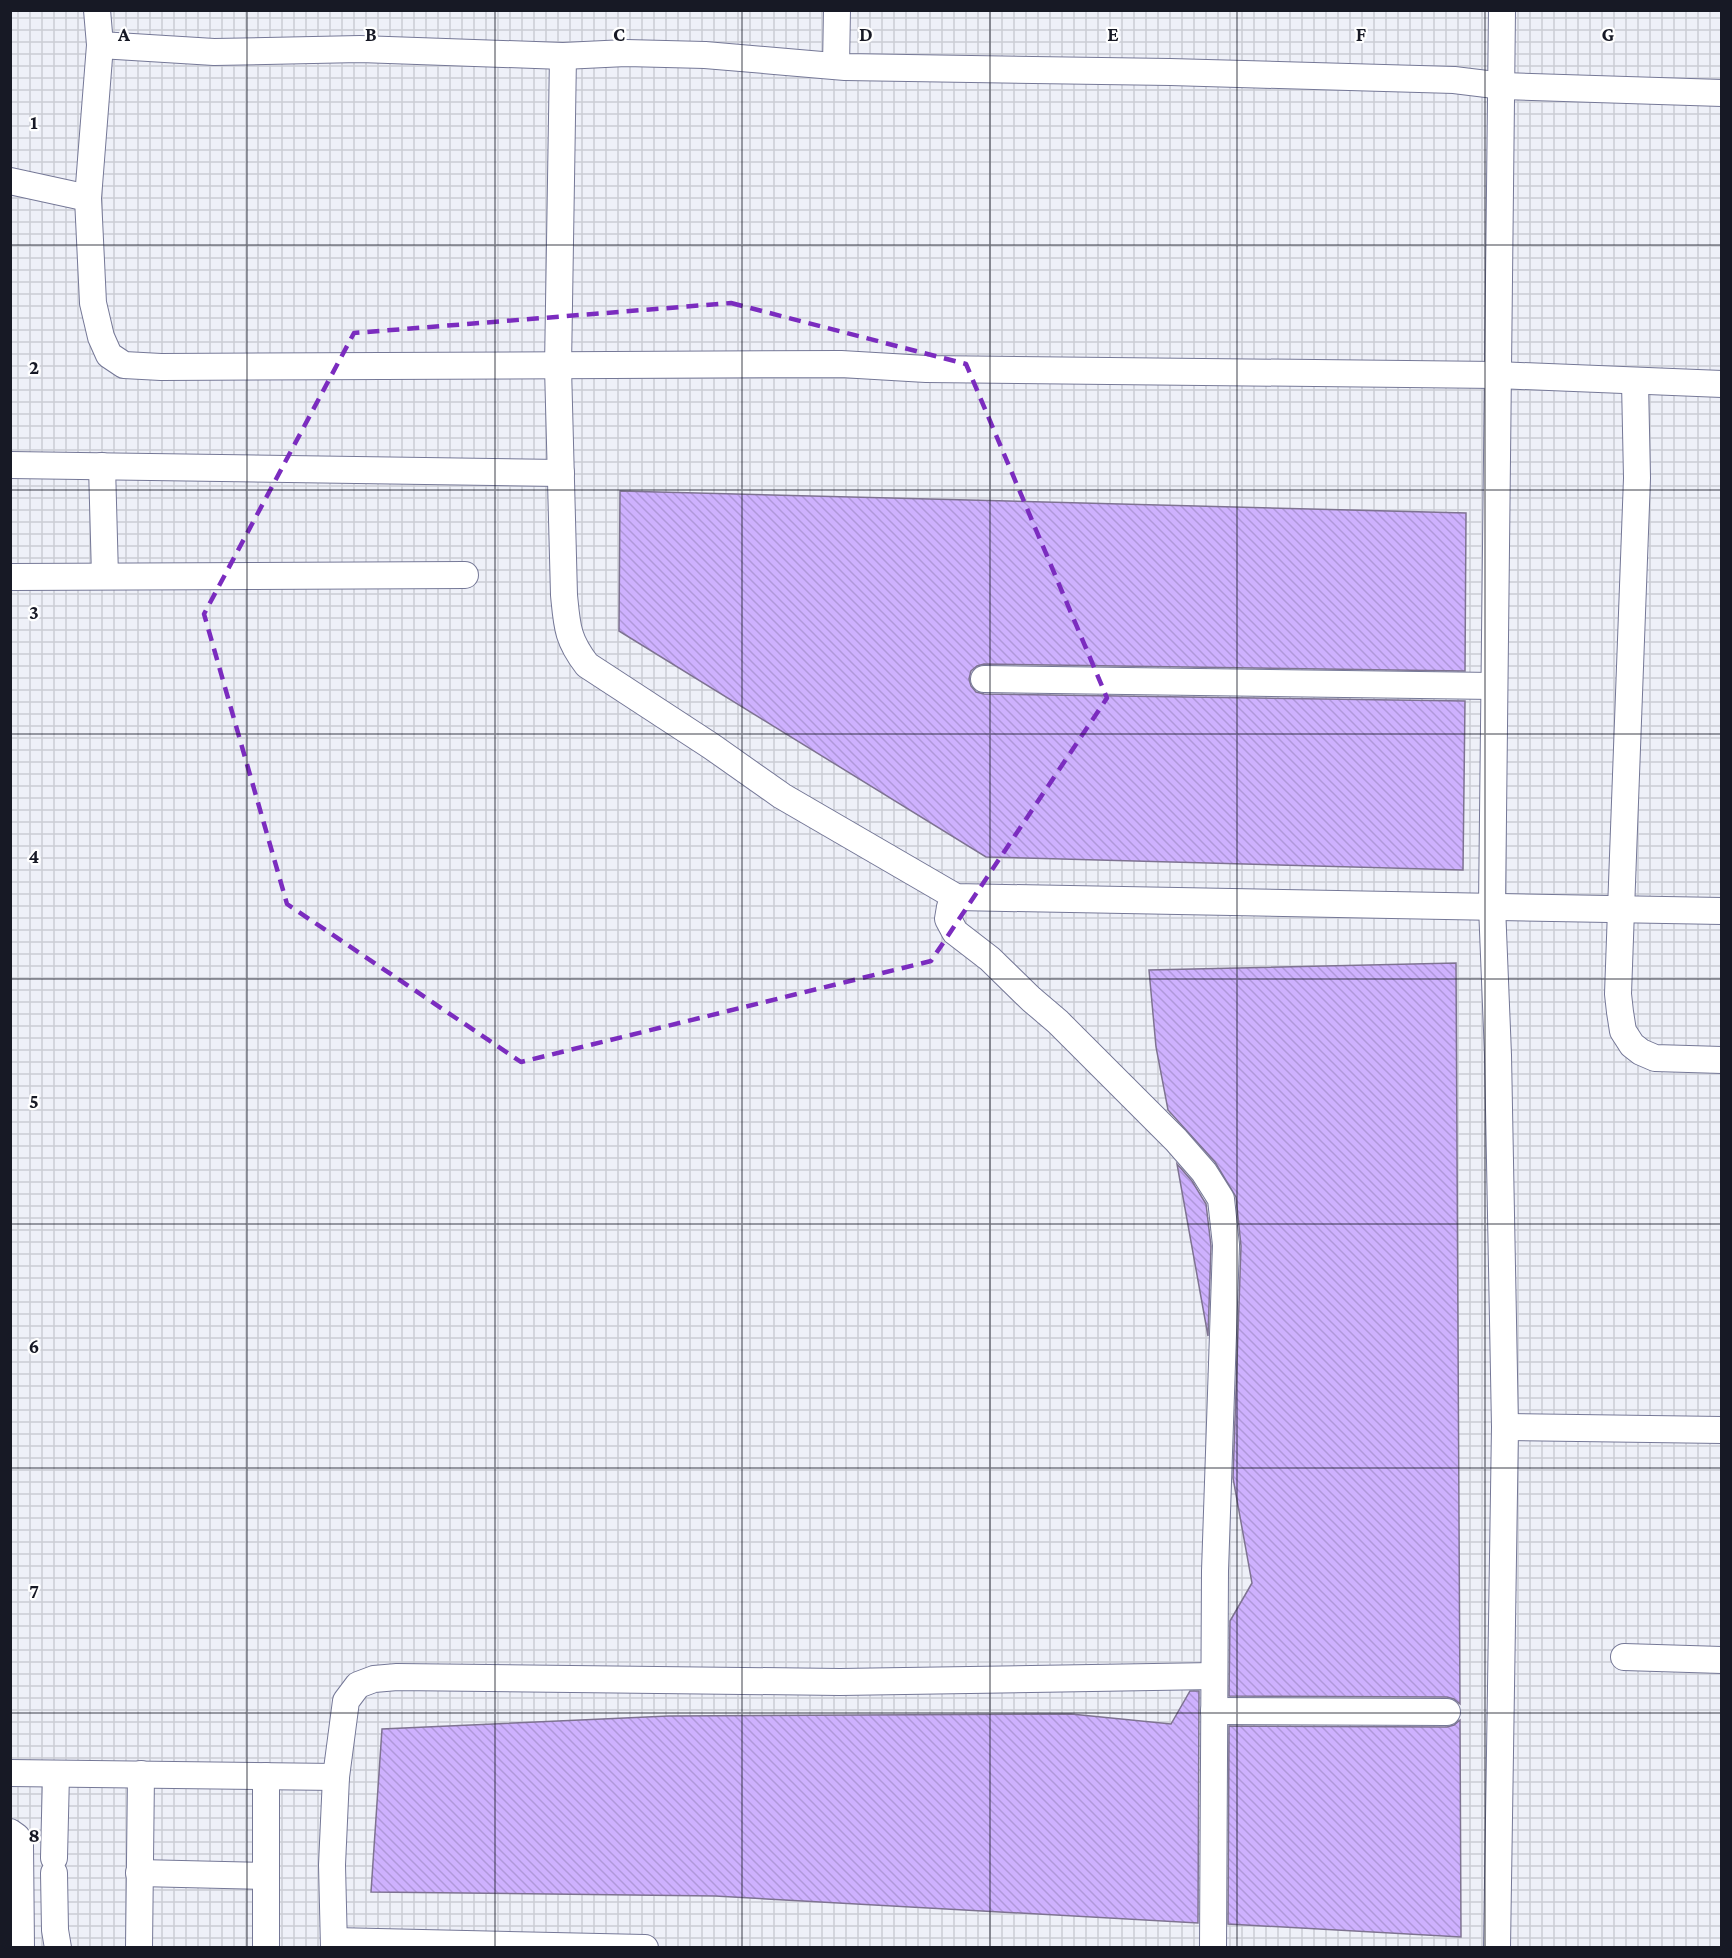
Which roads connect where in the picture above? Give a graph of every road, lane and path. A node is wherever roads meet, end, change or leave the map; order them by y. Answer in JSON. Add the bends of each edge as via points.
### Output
{"nodes":[{"id":1,"x":97,"y":10,"type":"edge"},
{"id":2,"x":837,"y":10,"type":"edge"},
{"id":3,"x":1502,"y":10,"type":"edge"},
{"id":4,"x":100,"y":45,"type":"junction"},
{"id":5,"x":563,"y":56,"type":"junction"},
{"id":6,"x":836,"y":66,"type":"junction"},
{"id":7,"x":1503,"y":86,"type":"junction"},
{"id":8,"x":1722,"y":93,"type":"edge"},
{"id":9,"x":10,"y":181,"type":"edge"},
{"id":10,"x":88,"y":198,"type":"junction"},
{"id":11,"x":558,"y":366,"type":"junction"},
{"id":12,"x":1497,"y":375,"type":"junction"},
{"id":13,"x":1635,"y":382,"type":"junction"},
{"id":14,"x":1722,"y":384,"type":"edge"},
{"id":15,"x":10,"y":465,"type":"edge"},
{"id":16,"x":102,"y":466,"type":"junction"},
{"id":17,"x":561,"y":473,"type":"junction"},
{"id":18,"x":465,"y":575,"type":"dead end"},
{"id":19,"x":105,"y":576,"type":"junction"},
{"id":20,"x":10,"y":577,"type":"edge"},
{"id":21,"x":984,"y":679,"type":"dead end"},
{"id":22,"x":1494,"y":686,"type":"junction"},
{"id":23,"x":956,"y":897,"type":"junction"},
{"id":24,"x":1492,"y":906,"type":"junction"},
{"id":25,"x":1621,"y":910,"type":"junction"},
{"id":26,"x":1722,"y":911,"type":"edge"},
{"id":27,"x":1722,"y":1060,"type":"edge"},
{"id":28,"x":1505,"y":1427,"type":"junction"},
{"id":29,"x":1722,"y":1430,"type":"edge"},
{"id":30,"x":1624,"y":1657,"type":"dead end"},
{"id":31,"x":1722,"y":1660,"type":"edge"},
{"id":32,"x":1214,"y":1676,"type":"junction"},
{"id":33,"x":1214,"y":1711,"type":"junction"},
{"id":34,"x":1447,"y":1712,"type":"dead end"},
{"id":35,"x":10,"y":1773,"type":"edge"},
{"id":36,"x":56,"y":1774,"type":"junction"},
{"id":37,"x":141,"y":1774,"type":"junction"},
{"id":38,"x":266,"y":1776,"type":"junction"},
{"id":39,"x":336,"y":1777,"type":"junction"},
{"id":40,"x":10,"y":1832,"type":"edge"},
{"id":41,"x":139,"y":1873,"type":"junction"},
{"id":42,"x":266,"y":1875,"type":"junction"},
{"id":43,"x":334,"y":1944,"type":"edge"},
{"id":44,"x":21,"y":1947,"type":"edge"},
{"id":45,"x":58,"y":1947,"type":"edge"},
{"id":46,"x":138,"y":1947,"type":"edge"},
{"id":47,"x":266,"y":1947,"type":"edge"},
{"id":48,"x":645,"y":1947,"type":"edge"},
{"id":49,"x":1213,"y":1947,"type":"edge"},
{"id":50,"x":1497,"y":1947,"type":"edge"}],
"edges":[{"from":1,"to":4,"type":"lane"},
{"from":2,"to":6,"type":"lane"},
{"from":3,"to":7,"type":"lane"},
{"from":4,"to":5,"type":"lane","via":[[214,52],[360,48]]},
{"from":4,"to":10,"type":"lane"},
{"from":5,"to":6,"type":"lane","via":[[705,55]]},
{"from":5,"to":11,"type":"lane"},
{"from":6,"to":7,"type":"lane","via":[[1430,79]]},
{"from":7,"to":8,"type":"lane"},
{"from":7,"to":12,"type":"lane"},
{"from":9,"to":10,"type":"lane"},
{"from":10,"to":11,"type":"lane","via":[[93,303],[101,338],[109,354],[124,365]]},
{"from":11,"to":12,"type":"lane","via":[[841,364],[926,369]]},
{"from":11,"to":17,"type":"lane"},
{"from":12,"to":13,"type":"lane"},
{"from":12,"to":22,"type":"lane"},
{"from":13,"to":14,"type":"lane"},
{"from":13,"to":25,"type":"lane","via":[[1637,478]]},
{"from":15,"to":16,"type":"lane"},
{"from":16,"to":17,"type":"lane"},
{"from":16,"to":19,"type":"lane"},
{"from":17,"to":23,"type":"lane","via":[[567,628],[574,648],[588,665],[782,796]]},
{"from":18,"to":19,"type":"lane"},
{"from":19,"to":20,"type":"lane"},
{"from":21,"to":22,"type":"lane"},
{"from":22,"to":24,"type":"lane"},
{"from":23,"to":24,"type":"lane"},
{"from":23,"to":32,"type":"lane","via":[[948,919],[955,932],[1058,1022],[1176,1140],[1221,1199],[1226,1245]]},
{"from":24,"to":25,"type":"lane"},
{"from":24,"to":28,"type":"lane"},
{"from":25,"to":26,"type":"lane"},
{"from":25,"to":27,"type":"lane","via":[[1618,994],[1623,1031],[1632,1046],[1655,1058]]},
{"from":28,"to":29,"type":"lane"},
{"from":28,"to":50,"type":"lane"},
{"from":30,"to":31,"type":"lane"},
{"from":32,"to":33,"type":"lane"},
{"from":32,"to":39,"type":"lane","via":[[840,1682],[374,1679],[358,1685],[346,1701]]},
{"from":33,"to":34,"type":"lane"},
{"from":33,"to":49,"type":"lane"},
{"from":35,"to":36,"type":"lane"},
{"from":36,"to":37,"type":"lane"},
{"from":36,"to":45,"type":"lane","via":[[54,1930]]},
{"from":37,"to":38,"type":"lane"},
{"from":37,"to":41,"type":"lane"},
{"from":38,"to":39,"type":"lane"},
{"from":38,"to":42,"type":"lane"},
{"from":39,"to":43,"type":"lane"},
{"from":40,"to":44,"type":"lane","via":[[21,1845]]},
{"from":41,"to":42,"type":"lane"},
{"from":41,"to":46,"type":"lane"},
{"from":42,"to":47,"type":"lane"},
{"from":43,"to":48,"type":"lane"}]}
